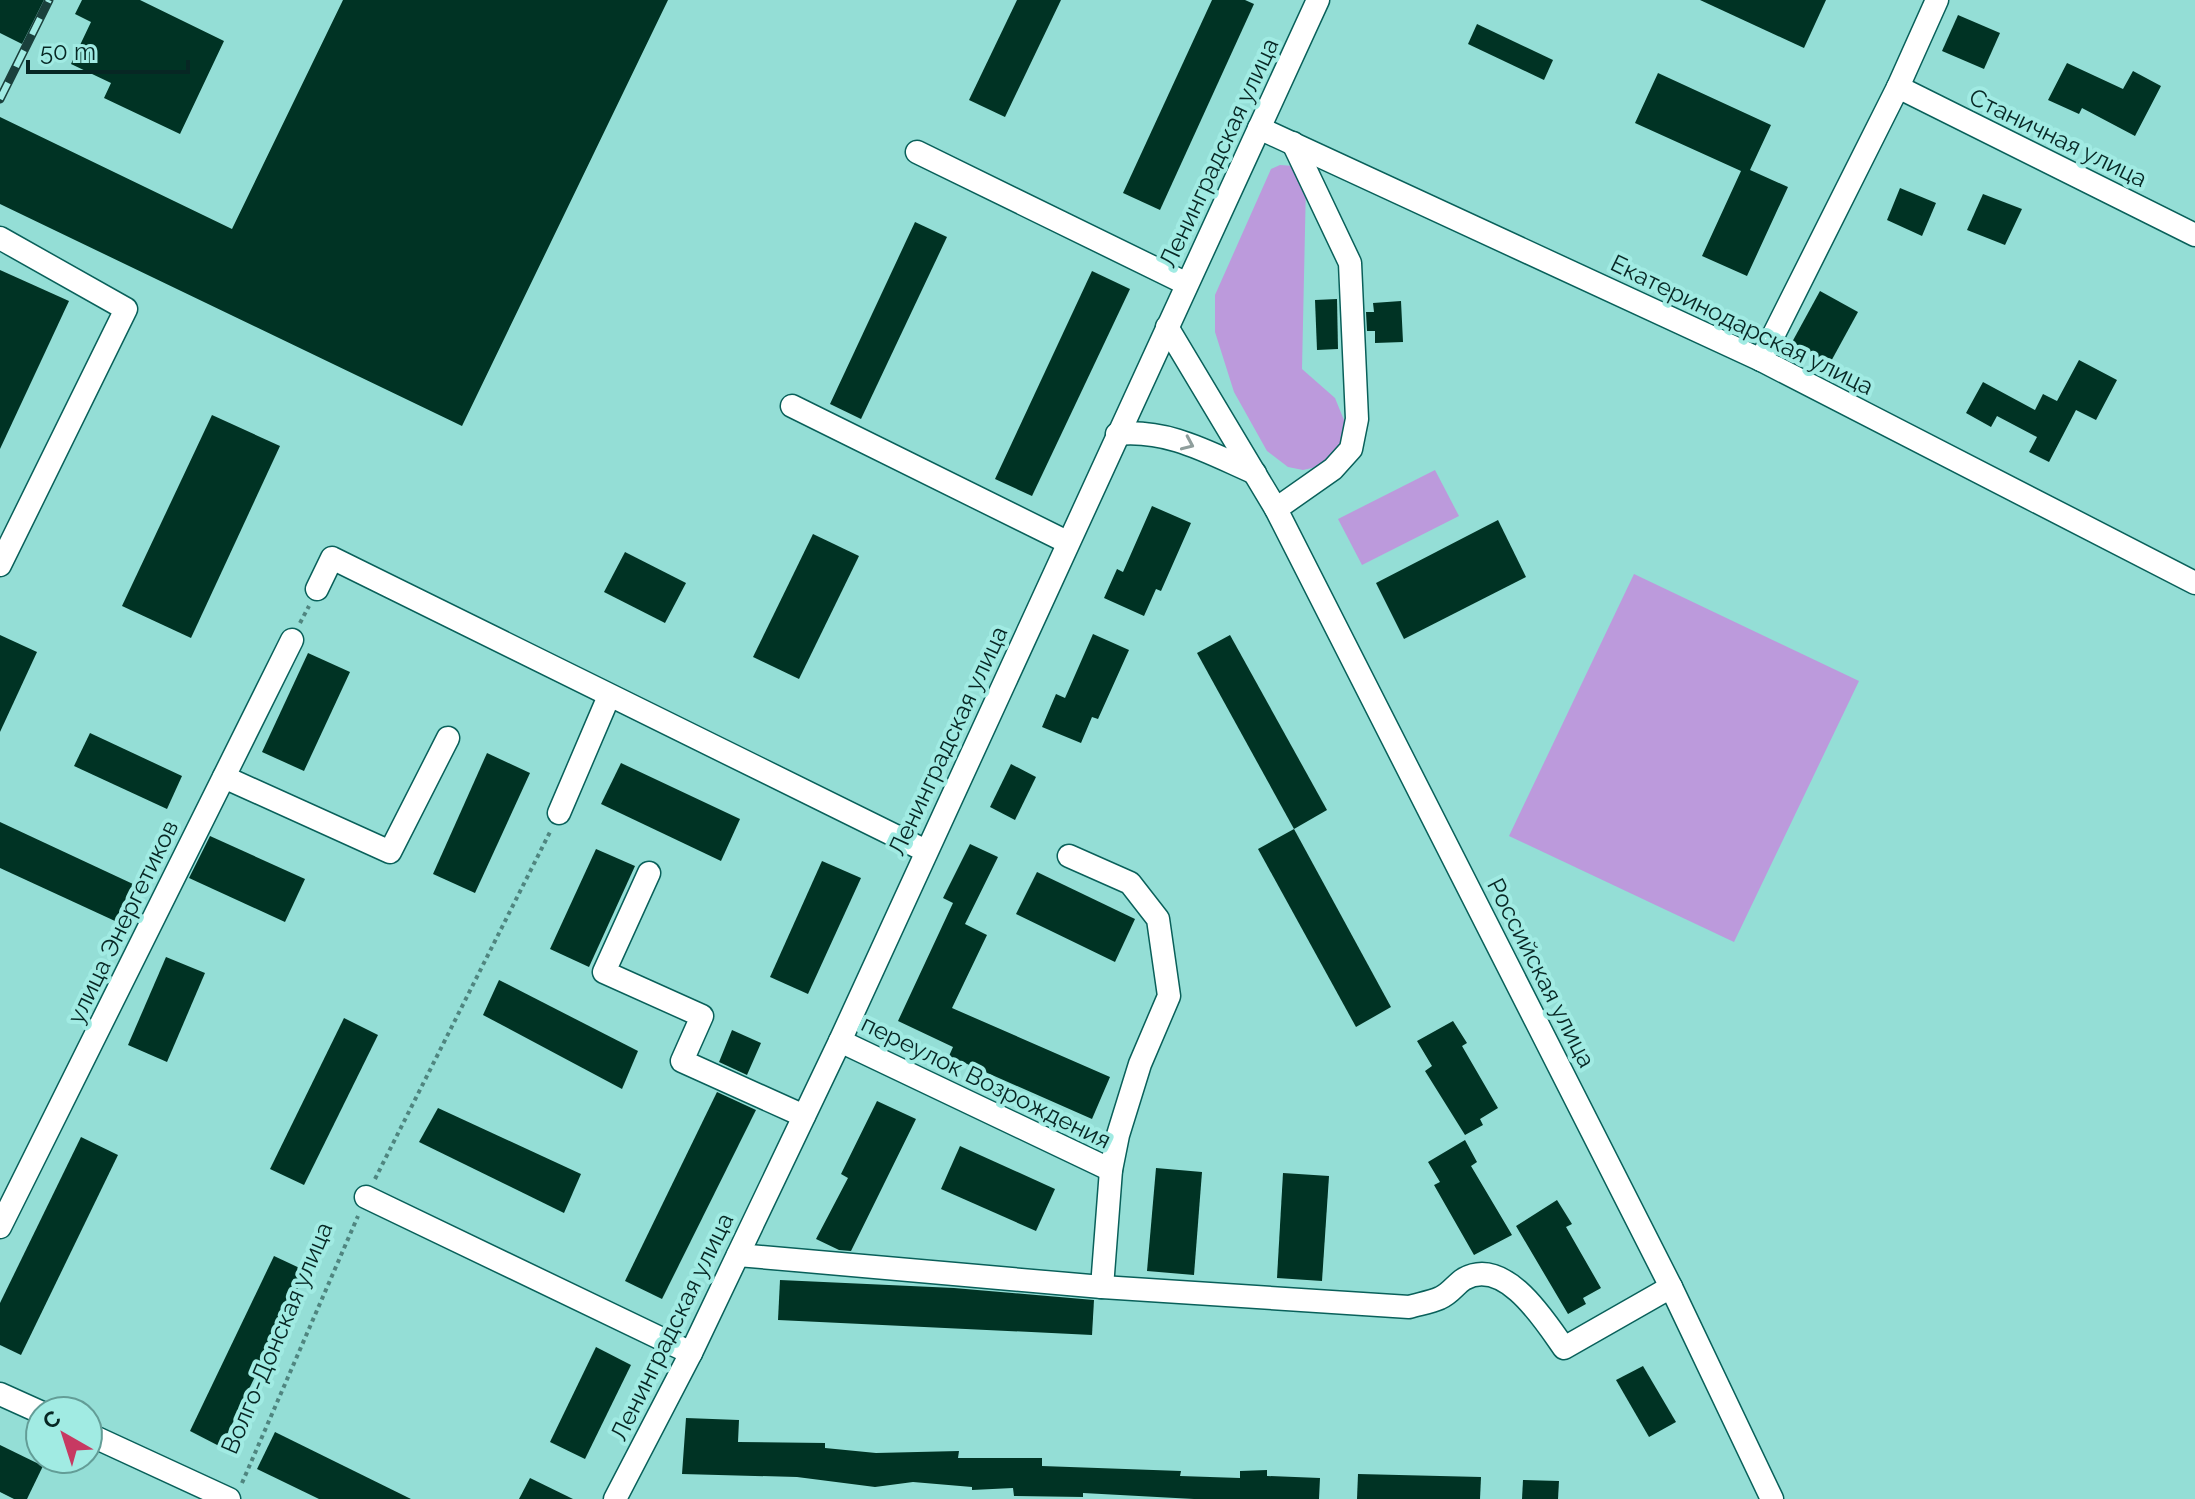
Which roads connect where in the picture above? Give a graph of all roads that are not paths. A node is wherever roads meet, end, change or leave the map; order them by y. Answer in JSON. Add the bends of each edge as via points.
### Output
{"nodes":[{"id":1,"x":1937,"y":0,"type":"edge"},
{"id":2,"x":1310,"y":3,"type":"edge"},
{"id":3,"x":1898,"y":87,"type":"junction"},
{"id":4,"x":1259,"y":128,"type":"junction"},
{"id":5,"x":1293,"y":143,"type":"junction"},
{"id":6,"x":917,"y":152,"type":"dead end"},
{"id":7,"x":2195,"y":235,"type":"edge"},
{"id":8,"x":0,"y":238,"type":"edge"},
{"id":9,"x":1187,"y":284,"type":"junction"},
{"id":10,"x":1167,"y":327,"type":"junction"},
{"id":11,"x":1761,"y":360,"type":"junction"},
{"id":12,"x":792,"y":406,"type":"dead end"},
{"id":13,"x":1117,"y":434,"type":"junction"},
{"id":14,"x":1255,"y":473,"type":"junction"},
{"id":15,"x":1276,"y":509,"type":"junction"},
{"id":16,"x":1067,"y":542,"type":"junction"},
{"id":17,"x":0,"y":565,"type":"edge"},
{"id":18,"x":2195,"y":583,"type":"edge"},
{"id":19,"x":317,"y":589,"type":"road end"},
{"id":20,"x":292,"y":640,"type":"road end"},
{"id":21,"x":609,"y":696,"type":"junction"},
{"id":22,"x":448,"y":738,"type":"dead end"},
{"id":23,"x":224,"y":777,"type":"junction"},
{"id":24,"x":559,"y":813,"type":"road end"},
{"id":25,"x":926,"y":851,"type":"junction"},
{"id":26,"x":1069,"y":856,"type":"dead end"},
{"id":27,"x":649,"y":873,"type":"dead end"},
{"id":28,"x":840,"y":1041,"type":"junction"},
{"id":29,"x":804,"y":1116,"type":"junction"},
{"id":30,"x":1111,"y":1170,"type":"junction"},
{"id":31,"x":366,"y":1197,"type":"road end"},
{"id":32,"x":0,"y":1227,"type":"edge"},
{"id":33,"x":738,"y":1255,"type":"junction"},
{"id":34,"x":1102,"y":1287,"type":"junction"},
{"id":35,"x":1671,"y":1287,"type":"junction"},
{"id":36,"x":691,"y":1353,"type":"junction"},
{"id":37,"x":0,"y":1394,"type":"edge"},
{"id":38,"x":24,"y":1405,"type":"edge"},
{"id":39,"x":104,"y":1440,"type":"edge"},
{"id":40,"x":235,"y":1492,"type":"edge"},
{"id":41,"x":615,"y":1499,"type":"edge"},
{"id":42,"x":1772,"y":1499,"type":"edge"}],
"edges":[{"from":1,"to":3,"type":"street"},
{"from":2,"to":4,"type":"street","name":"Ленинградская улица"},
{"from":3,"to":7,"type":"street","name":"Станичная улица"},
{"from":3,"to":11,"type":"street"},
{"from":4,"to":5,"type":"street","name":"Екатеринодарская улица"},
{"from":4,"to":9,"type":"street","name":"Ленинградская улица"},
{"from":5,"to":11,"type":"street","name":"Екатеринодарская улица"},
{"from":5,"to":15,"type":"street","via":[[1350,263],[1357,419],[1351,449],[1333,469]]},
{"from":6,"to":9,"type":"street"},
{"from":8,"to":17,"type":"street","via":[[126,309]]},
{"from":9,"to":10,"type":"street","name":"Ленинградская улица"},
{"from":10,"to":13,"type":"street","name":"Ленинградская улица"},
{"from":10,"to":14,"type":"street","name":"Российская улица"},
{"from":11,"to":18,"type":"street","name":"Екатеринодарская улица"},
{"from":12,"to":16,"type":"street"},
{"from":13,"to":14,"type":"street","one_way":true,"via":[[1146,431],[1169,436]]},
{"from":13,"to":16,"type":"street","name":"Ленинградская улица"},
{"from":14,"to":15,"type":"street","name":"Российская улица"},
{"from":15,"to":35,"type":"street","name":"Российская улица"},
{"from":16,"to":25,"type":"street","name":"Ленинградская улица"},
{"from":19,"to":21,"type":"street","via":[[332,558]]},
{"from":20,"to":23,"type":"street","name":"улица Энергетиков"},
{"from":21,"to":24,"type":"street"},
{"from":21,"to":25,"type":"street"},
{"from":22,"to":23,"type":"street","via":[[390,852]]},
{"from":23,"to":32,"type":"street","name":"улица Энергетиков"},
{"from":25,"to":28,"type":"street","name":"Ленинградская улица"},
{"from":26,"to":30,"type":"street","via":[[1130,883],[1158,919],[1167,980],[1169,996],[1140,1064]]},
{"from":27,"to":29,"type":"street","via":[[604,972],[702,1016],[682,1061]]},
{"from":28,"to":29,"type":"street","name":"Ленинградская улица"},
{"from":28,"to":30,"type":"street","name":"переулок Возрождения"},
{"from":29,"to":33,"type":"street","name":"Ленинградская улица"},
{"from":30,"to":34,"type":"street"},
{"from":31,"to":36,"type":"street"},
{"from":33,"to":34,"type":"street"},
{"from":33,"to":36,"type":"street","name":"Ленинградская улица"},
{"from":34,"to":35,"type":"street","via":[[1409,1307],[1440,1298],[1462,1279],[1493,1275],[1531,1301],[1564,1348]]},
{"from":35,"to":42,"type":"street","name":"Российская улица"},
{"from":36,"to":41,"type":"street","name":"Ленинградская улица"},
{"from":37,"to":38,"type":"street"},
{"from":39,"to":40,"type":"street"}]}
